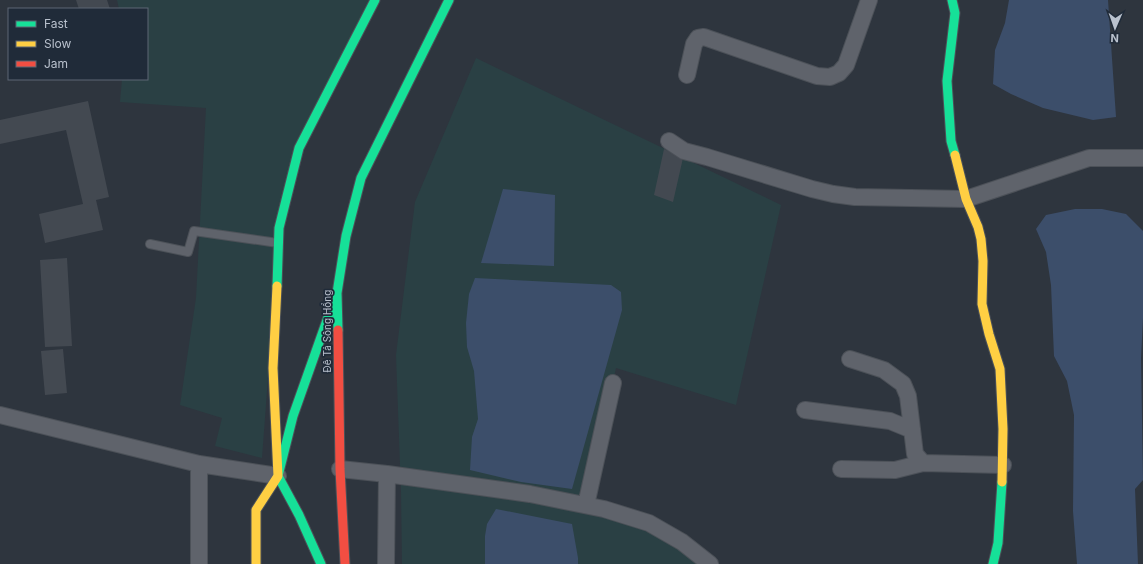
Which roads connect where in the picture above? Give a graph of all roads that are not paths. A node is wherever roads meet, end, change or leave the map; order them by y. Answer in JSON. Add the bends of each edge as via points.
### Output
{"nodes":[{"id":1,"x":375,"y":0,"type":"edge"},
{"id":2,"x":449,"y":0,"type":"edge"},
{"id":3,"x":869,"y":0,"type":"edge"},
{"id":4,"x":952,"y":0,"type":"edge"},
{"id":5,"x":687,"y":76,"type":"dead end"},
{"id":6,"x":669,"y":141,"type":"dead end"},
{"id":7,"x":1143,"y":158,"type":"edge"},
{"id":8,"x":966,"y":199,"type":"junction"},
{"id":9,"x":278,"y":243,"type":"junction"},
{"id":10,"x":150,"y":244,"type":"dead end"},
{"id":11,"x":337,"y":293,"type":"junction"},
{"id":12,"x":850,"y":359,"type":"dead end"},
{"id":13,"x":612,"y":383,"type":"dead end"},
{"id":14,"x":805,"y":410,"type":"dead end"},
{"id":15,"x":0,"y":415,"type":"edge"},
{"id":16,"x":912,"y":430,"type":"junction"},
{"id":17,"x":199,"y":464,"type":"junction"},
{"id":18,"x":923,"y":464,"type":"junction"},
{"id":19,"x":1003,"y":465,"type":"junction"},
{"id":20,"x":340,"y":469,"type":"junction"},
{"id":21,"x":842,"y":469,"type":"dead end"},
{"id":22,"x":387,"y":474,"type":"junction"},
{"id":23,"x":278,"y":476,"type":"junction"},
{"id":24,"x":586,"y":505,"type":"junction"},
{"id":25,"x":199,"y":564,"type":"edge"},
{"id":26,"x":256,"y":564,"type":"edge"},
{"id":27,"x":321,"y":564,"type":"edge"},
{"id":28,"x":345,"y":564,"type":"edge"},
{"id":29,"x":386,"y":564,"type":"edge"},
{"id":30,"x":710,"y":564,"type":"edge"},
{"id":31,"x":993,"y":564,"type":"edge"}],
"edges":[{"from":1,"to":9,"type":"street","via":[[299,148],[279,228]]},
{"from":2,"to":11,"type":"street","name":"Đê Tả Sông Hồng","via":[[361,178],[346,236]]},
{"from":3,"to":5,"type":"street","via":[[846,64],[839,73],[830,77],[817,76],[704,37],[698,38],[694,44]]},
{"from":4,"to":8,"type":"street","via":[[955,13],[948,81],[951,141]]},
{"from":6,"to":8,"type":"street","via":[[684,151],[812,190],[855,197]]},
{"from":7,"to":8,"type":"street","via":[[1089,158]]},
{"from":8,"to":19,"type":"street","via":[[981,239],[982,304],[1000,369]]},
{"from":9,"to":10,"type":"lane","via":[[194,231],[188,252]]},
{"from":9,"to":23,"type":"street","via":[[273,368]]},
{"from":11,"to":20,"type":"street","name":"Đê Tả Sông Hồng"},
{"from":11,"to":23,"type":"street","via":[[293,416]]},
{"from":12,"to":16,"type":"street","via":[[884,370],[903,384],[908,396]]},
{"from":13,"to":24,"type":"street"},
{"from":14,"to":16,"type":"street","via":[[890,421]]},
{"from":15,"to":17,"type":"street"},
{"from":16,"to":18,"type":"street","via":[[914,454]]},
{"from":17,"to":23,"type":"street"},
{"from":17,"to":25,"type":"street"},
{"from":18,"to":19,"type":"street"},
{"from":18,"to":21,"type":"street","via":[[895,470]]},
{"from":19,"to":31,"type":"street","via":[[998,543]]},
{"from":20,"to":22,"type":"street"},
{"from":20,"to":28,"type":"street","name":"Đê Tả Sông Hồng"},
{"from":22,"to":24,"type":"street","via":[[530,494]]},
{"from":22,"to":29,"type":"street"},
{"from":23,"to":26,"type":"street","via":[[256,510]]},
{"from":23,"to":27,"type":"street"},
{"from":24,"to":30,"type":"street","via":[[649,523],[682,542]]}]}
